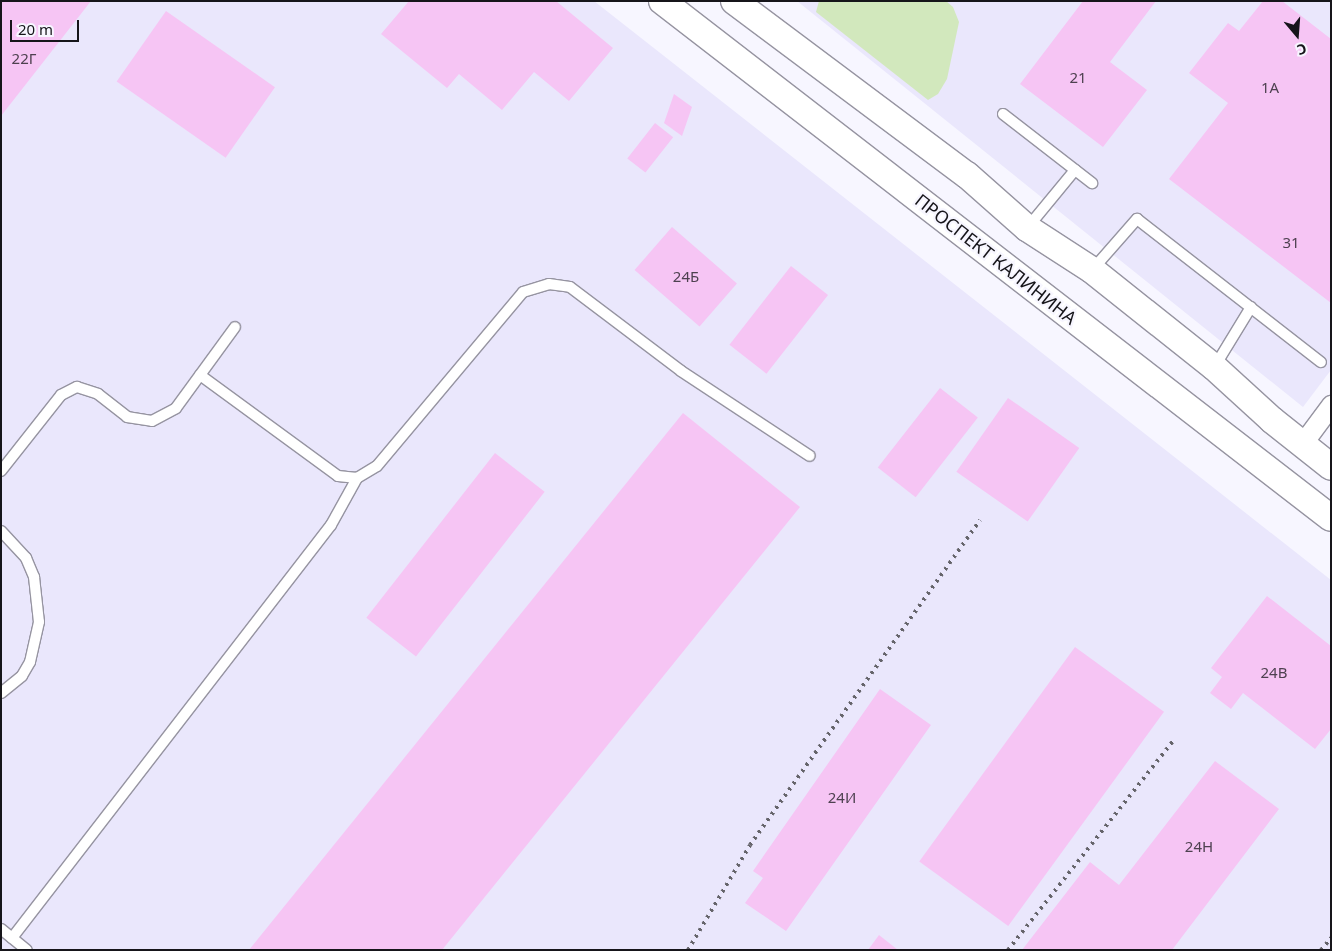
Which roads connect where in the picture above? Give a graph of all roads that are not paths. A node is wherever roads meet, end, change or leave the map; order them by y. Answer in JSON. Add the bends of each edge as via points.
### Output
{"nodes":[{"id":1,"x":662,"y":1,"type":"edge"},
{"id":2,"x":734,"y":1,"type":"edge"},
{"id":3,"x":1003,"y":114,"type":"dead end"},
{"id":4,"x":1075,"y":170,"type":"junction"},
{"id":5,"x":1092,"y":183,"type":"dead end"},
{"id":6,"x":1028,"y":228,"type":"junction"},
{"id":7,"x":1092,"y":270,"type":"junction"},
{"id":8,"x":1251,"y":307,"type":"junction"},
{"id":9,"x":235,"y":327,"type":"dead end"},
{"id":10,"x":1321,"y":362,"type":"dead end"},
{"id":11,"x":1214,"y":368,"type":"junction"},
{"id":12,"x":200,"y":375,"type":"junction"},
{"id":13,"x":1331,"y":405,"type":"edge"},
{"id":14,"x":1302,"y":444,"type":"junction"},
{"id":15,"x":810,"y":456,"type":"dead end"},
{"id":16,"x":1331,"y":467,"type":"edge"},
{"id":17,"x":1,"y":471,"type":"edge"},
{"id":18,"x":1276,"y":475,"type":"junction"},
{"id":19,"x":357,"y":478,"type":"junction"},
{"id":20,"x":1331,"y":518,"type":"edge"},
{"id":21,"x":1,"y":531,"type":"edge"},
{"id":22,"x":1,"y":693,"type":"edge"},
{"id":23,"x":1,"y":929,"type":"edge"},
{"id":24,"x":12,"y":938,"type":"junction"},
{"id":25,"x":27,"y":950,"type":"edge"}],
"edges":[{"from":1,"to":18,"type":"main road","name":"ПРОСПЕКТ КАЛИНИНА"},
{"from":2,"to":6,"type":"main road","via":[[967,175]]},
{"from":3,"to":4,"type":"lane"},
{"from":4,"to":5,"type":"lane"},
{"from":4,"to":6,"type":"lane"},
{"from":6,"to":7,"type":"main road"},
{"from":7,"to":8,"type":"lane","via":[[1137,219]]},
{"from":7,"to":11,"type":"main road"},
{"from":8,"to":10,"type":"lane"},
{"from":8,"to":11,"type":"lane"},
{"from":9,"to":12,"type":"lane"},
{"from":11,"to":14,"type":"main road"},
{"from":12,"to":17,"type":"lane","via":[[176,408],[152,421],[127,417],[98,394],[77,387],[61,395]]},
{"from":12,"to":19,"type":"lane","via":[[338,476]]},
{"from":13,"to":14,"type":"street"},
{"from":14,"to":16,"type":"main road"},
{"from":14,"to":18,"type":"main road"},
{"from":15,"to":19,"type":"lane","via":[[681,370],[570,287],[549,284],[523,292],[377,466]]},
{"from":18,"to":20,"type":"main road","name":"ПРОСПЕКТ КАЛИНИНА"},
{"from":19,"to":24,"type":"lane","via":[[331,525]]},
{"from":21,"to":22,"type":"lane","via":[[26,558],[34,577],[39,622],[30,662],[22,676]]},
{"from":23,"to":24,"type":"lane"},
{"from":24,"to":25,"type":"lane"}]}
